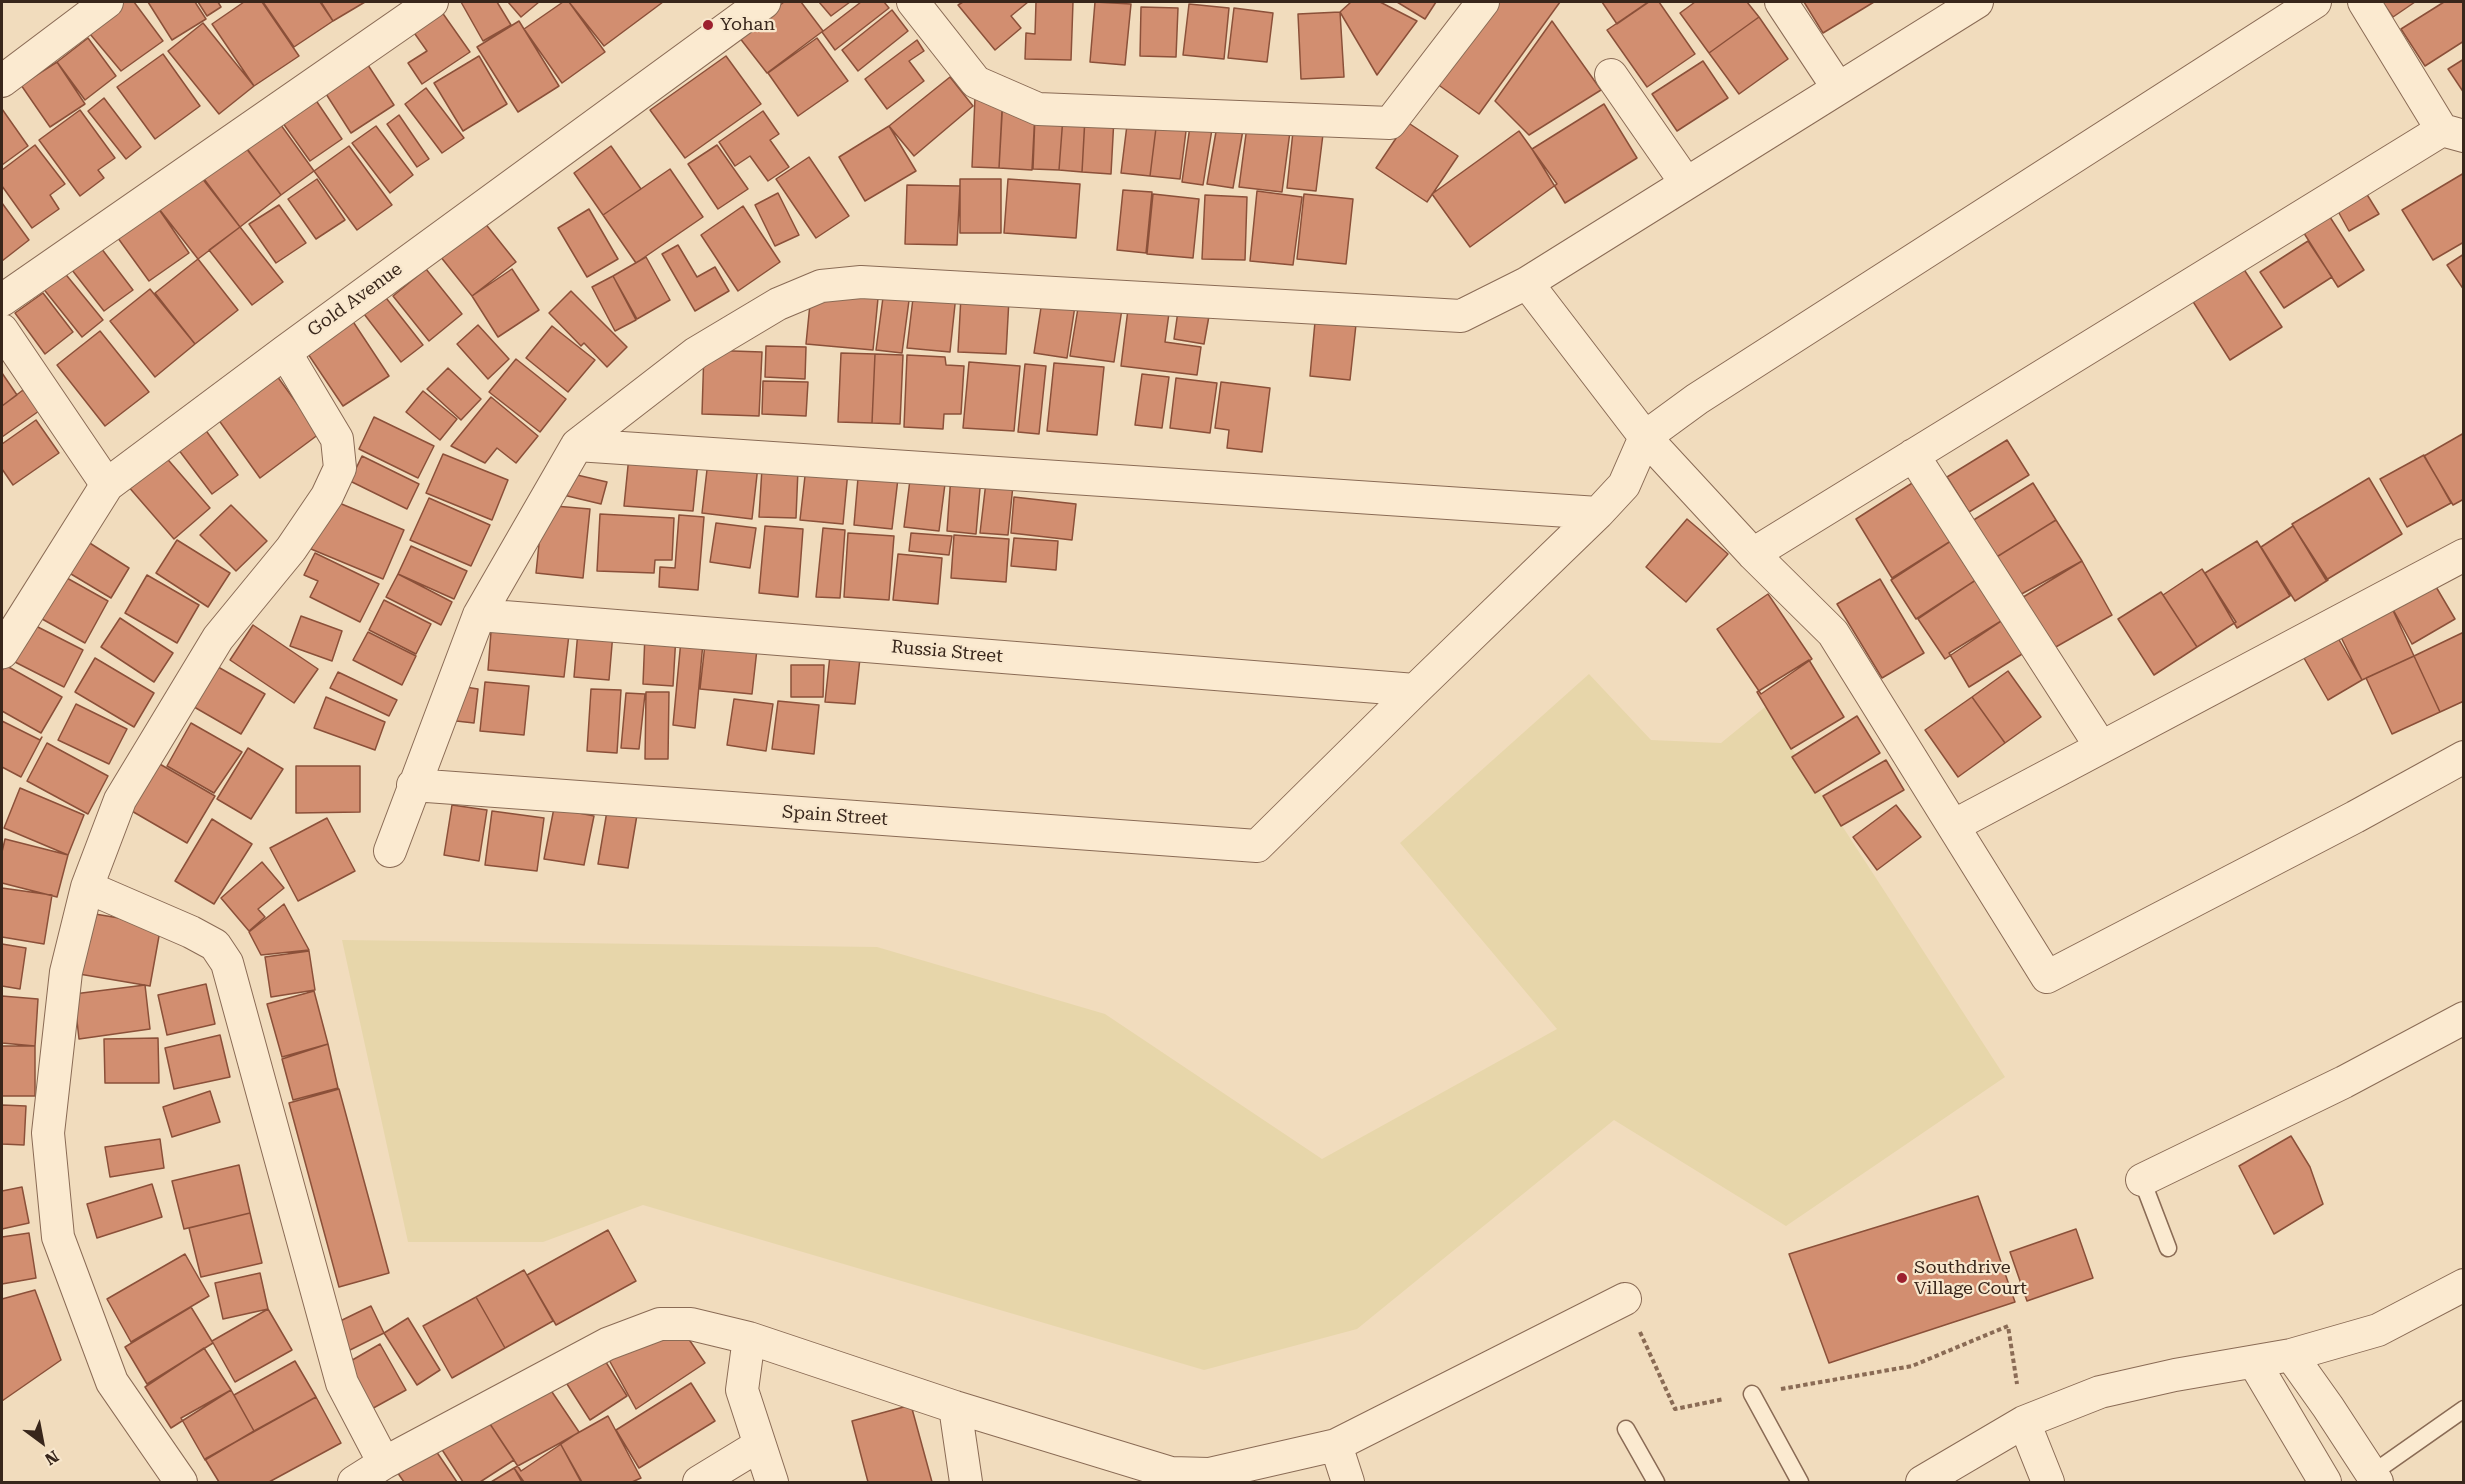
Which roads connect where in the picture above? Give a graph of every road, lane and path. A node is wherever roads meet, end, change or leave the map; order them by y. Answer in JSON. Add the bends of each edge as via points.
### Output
{"nodes":[{"id":1,"x":107,"y":2,"type":"edge"},
{"id":2,"x":432,"y":2,"type":"edge"},
{"id":3,"x":764,"y":2,"type":"edge"},
{"id":4,"x":913,"y":2,"type":"edge"},
{"id":5,"x":1483,"y":2,"type":"edge"},
{"id":6,"x":1781,"y":2,"type":"edge"},
{"id":7,"x":1977,"y":2,"type":"edge"},
{"id":8,"x":2315,"y":2,"type":"edge"},
{"id":9,"x":2364,"y":2,"type":"edge"},
{"id":10,"x":1611,"y":75,"type":"dead end"},
{"id":11,"x":2,"y":81,"type":"edge"},
{"id":12,"x":1838,"y":88,"type":"junction"},
{"id":13,"x":2453,"y":133,"type":"edge"},
{"id":14,"x":1686,"y":183,"type":"junction"},
{"id":15,"x":1527,"y":283,"type":"junction"},
{"id":16,"x":2,"y":300,"type":"edge"},
{"id":17,"x":2,"y":330,"type":"edge"},
{"id":18,"x":285,"y":352,"type":"junction"},
{"id":19,"x":1645,"y":437,"type":"junction"},
{"id":20,"x":577,"y":445,"type":"junction"},
{"id":21,"x":1913,"y":455,"type":"junction"},
{"id":22,"x":107,"y":485,"type":"junction"},
{"id":23,"x":1598,"y":513,"type":"junction"},
{"id":24,"x":1753,"y":554,"type":"junction"},
{"id":25,"x":2463,"y":555,"type":"edge"},
{"id":26,"x":479,"y":615,"type":"junction"},
{"id":27,"x":2,"y":652,"type":"edge"},
{"id":28,"x":1415,"y":690,"type":"junction"},
{"id":29,"x":2101,"y":747,"type":"junction"},
{"id":30,"x":2463,"y":757,"type":"edge"},
{"id":31,"x":414,"y":785,"type":"junction"},
{"id":32,"x":1953,"y":826,"type":"junction"},
{"id":33,"x":390,"y":851,"type":"dead end"},
{"id":34,"x":87,"y":887,"type":"junction"},
{"id":35,"x":2463,"y":1018,"type":"edge"},
{"id":36,"x":2142,"y":1179,"type":"joint"},
{"id":37,"x":2168,"y":1248,"type":"dead end"},
{"id":38,"x":2463,"y":1285,"type":"edge"},
{"id":39,"x":1624,"y":1299,"type":"joint"},
{"id":40,"x":749,"y":1338,"type":"junction"},
{"id":41,"x":2291,"y":1355,"type":"junction"},
{"id":42,"x":2254,"y":1362,"type":"junction"},
{"id":43,"x":1752,"y":1394,"type":"junction"},
{"id":44,"x":954,"y":1407,"type":"junction"},
{"id":45,"x":2463,"y":1409,"type":"edge"},
{"id":46,"x":2024,"y":1422,"type":"junction"},
{"id":47,"x":1626,"y":1429,"type":"dead end"},
{"id":48,"x":1336,"y":1444,"type":"junction"},
{"id":49,"x":758,"y":1446,"type":"junction"},
{"id":50,"x":384,"y":1463,"type":"junction"},
{"id":51,"x":1171,"y":1478,"type":"edge"},
{"id":52,"x":2373,"y":1479,"type":"edge"},
{"id":53,"x":181,"y":1482,"type":"edge"},
{"id":54,"x":354,"y":1482,"type":"edge"},
{"id":55,"x":699,"y":1482,"type":"edge"},
{"id":56,"x":772,"y":1482,"type":"edge"},
{"id":57,"x":966,"y":1482,"type":"edge"},
{"id":58,"x":1348,"y":1482,"type":"edge"},
{"id":59,"x":1656,"y":1482,"type":"edge"},
{"id":60,"x":1800,"y":1482,"type":"edge"},
{"id":61,"x":1922,"y":1482,"type":"edge"},
{"id":62,"x":2048,"y":1482,"type":"edge"},
{"id":63,"x":2325,"y":1482,"type":"edge"}],
"edges":[{"from":1,"to":11,"type":"street"},
{"from":2,"to":16,"type":"street"},
{"from":3,"to":18,"type":"street","name":"Gold Avenue"},
{"from":4,"to":5,"type":"street","via":[[976,82],[1038,109],[1390,123]]},
{"from":6,"to":12,"type":"street"},
{"from":7,"to":12,"type":"street"},
{"from":8,"to":19,"type":"street","via":[[1707,393]]},
{"from":9,"to":13,"type":"street"},
{"from":10,"to":14,"type":"street"},
{"from":12,"to":14,"type":"street"},
{"from":13,"to":21,"type":"street"},
{"from":14,"to":15,"type":"street"},
{"from":15,"to":19,"type":"street"},
{"from":15,"to":20,"type":"street","via":[[1461,316],[861,282],[820,286],[778,304],[696,353]]},
{"from":17,"to":22,"type":"street"},
{"from":18,"to":22,"type":"street","name":"Gold Avenue"},
{"from":18,"to":34,"type":"street","via":[[337,439],[340,468],[327,496],[291,549],[212,648],[120,800]]},
{"from":19,"to":23,"type":"street","via":[[1624,485]]},
{"from":19,"to":24,"type":"street"},
{"from":20,"to":23,"type":"street"},
{"from":20,"to":26,"type":"street"},
{"from":21,"to":24,"type":"street"},
{"from":21,"to":29,"type":"street"},
{"from":22,"to":27,"type":"street","name":"Gold Avenue"},
{"from":23,"to":28,"type":"street"},
{"from":24,"to":32,"type":"street","via":[[1833,633]]},
{"from":25,"to":29,"type":"street"},
{"from":26,"to":28,"type":"street","name":"Russia Street"},
{"from":26,"to":31,"type":"street"},
{"from":28,"to":31,"type":"street","name":"Spain Street","via":[[1257,846]]},
{"from":29,"to":32,"type":"street"},
{"from":30,"to":32,"type":"street","via":[[2047,977]]},
{"from":31,"to":33,"type":"street"},
{"from":34,"to":50,"type":"street","via":[[215,945],[227,963],[342,1383]]},
{"from":34,"to":53,"type":"street","via":[[66,972],[48,1133],[58,1237],[112,1382]]},
{"from":35,"to":36,"type":"street","via":[[2344,1082]]},
{"from":36,"to":37,"type":"lane"},
{"from":38,"to":41,"type":"street","via":[[2378,1330]]},
{"from":39,"to":43,"type":"path","via":[[1675,1409]]},
{"from":39,"to":48,"type":"street"},
{"from":40,"to":44,"type":"street"},
{"from":40,"to":49,"type":"street","via":[[742,1389]]},
{"from":40,"to":50,"type":"street","via":[[691,1324],[660,1324],[607,1344]]},
{"from":41,"to":42,"type":"street"},
{"from":41,"to":52,"type":"street"},
{"from":42,"to":46,"type":"street","via":[[2100,1392]]},
{"from":42,"to":63,"type":"street"},
{"from":43,"to":46,"type":"path","via":[[1912,1366],[2008,1326]]},
{"from":43,"to":60,"type":"lane"},
{"from":44,"to":51,"type":"street"},
{"from":44,"to":57,"type":"street"},
{"from":45,"to":52,"type":"lane"},
{"from":46,"to":61,"type":"street"},
{"from":46,"to":62,"type":"street"},
{"from":47,"to":59,"type":"lane"},
{"from":48,"to":51,"type":"street","via":[[1209,1474]]},
{"from":48,"to":58,"type":"street"},
{"from":49,"to":55,"type":"street"},
{"from":49,"to":56,"type":"street"},
{"from":50,"to":54,"type":"street"}]}
